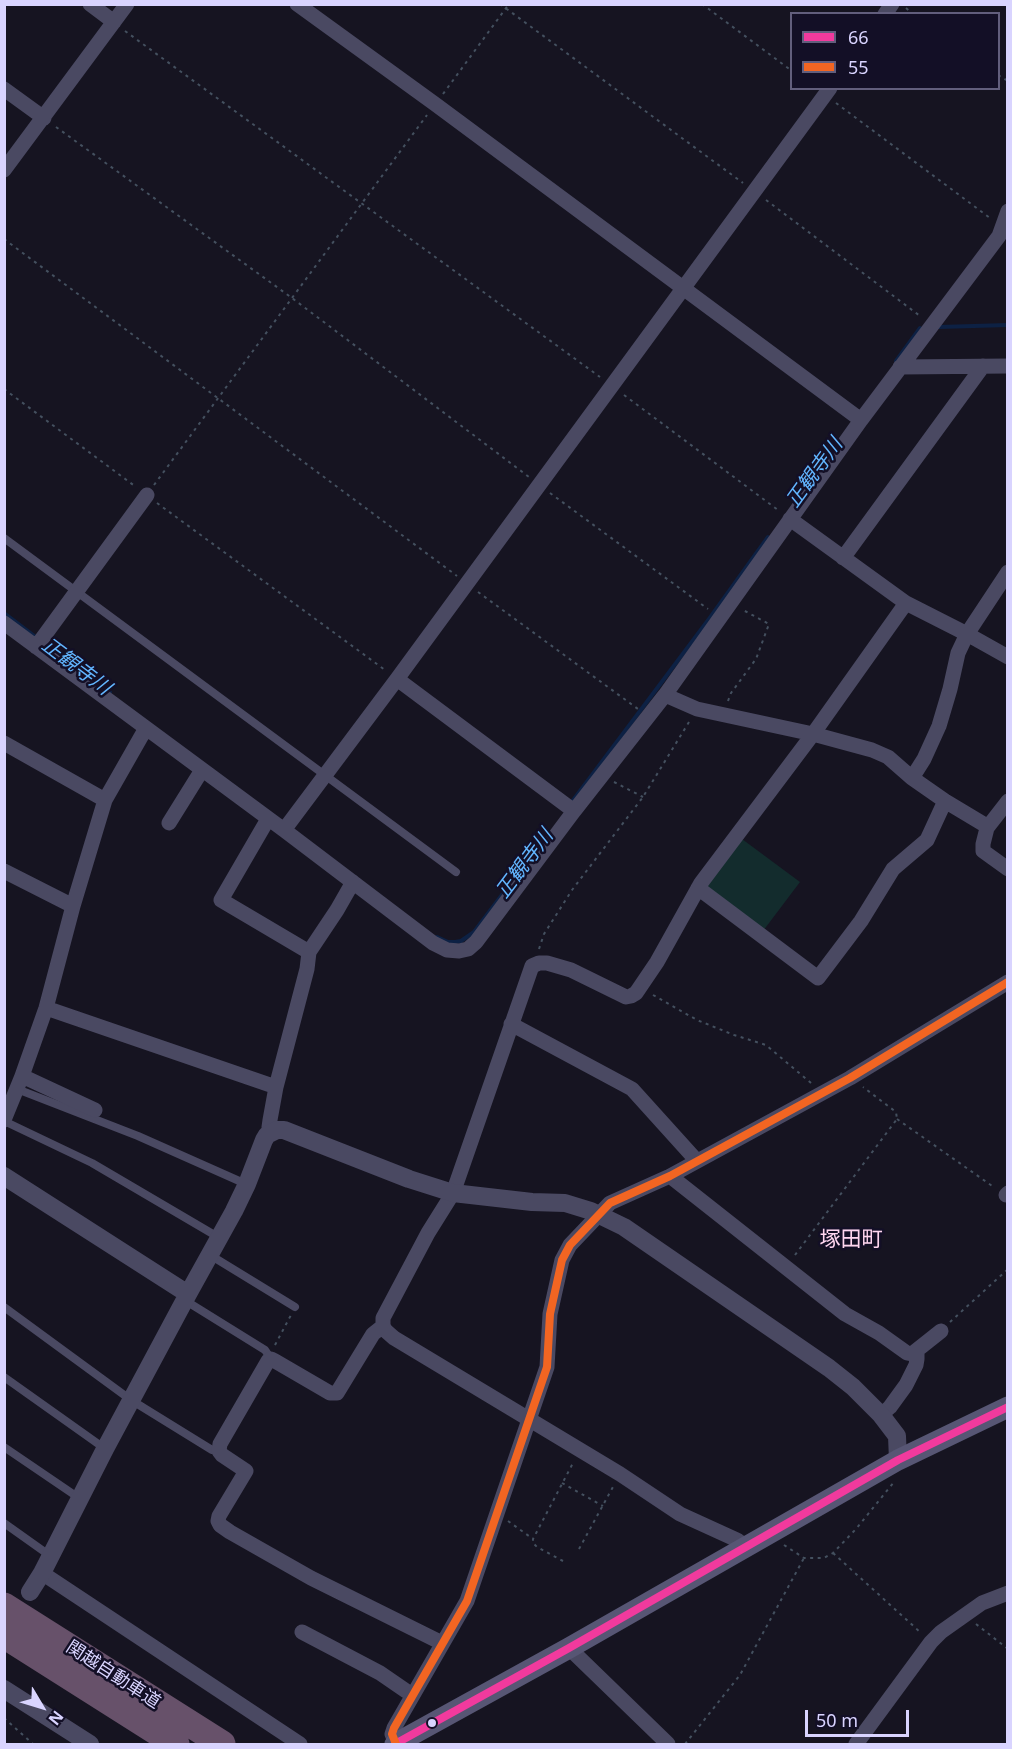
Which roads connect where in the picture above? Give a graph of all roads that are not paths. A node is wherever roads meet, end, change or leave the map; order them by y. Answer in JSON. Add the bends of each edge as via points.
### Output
{"nodes":[{"id":1,"x":90,"y":4,"type":"edge"},
{"id":2,"x":127,"y":4,"type":"edge"},
{"id":3,"x":297,"y":4,"type":"edge"},
{"id":4,"x":114,"y":22,"type":"junction"},
{"id":5,"x":4,"y":89,"type":"edge"},
{"id":6,"x":828,"y":92,"type":"edge"},
{"id":7,"x":44,"y":118,"type":"junction"},
{"id":8,"x":4,"y":170,"type":"edge"},
{"id":9,"x":1008,"y":211,"type":"edge"},
{"id":10,"x":684,"y":288,"type":"junction"},
{"id":11,"x":983,"y":366,"type":"junction"},
{"id":12,"x":1008,"y":366,"type":"edge"},
{"id":13,"x":900,"y":367,"type":"junction"},
{"id":14,"x":861,"y":420,"type":"junction"},
{"id":15,"x":147,"y":495,"type":"road end"},
{"id":16,"x":790,"y":519,"type":"junction"},
{"id":17,"x":4,"y":538,"type":"edge"},
{"id":18,"x":843,"y":558,"type":"junction"},
{"id":19,"x":1008,"y":572,"type":"edge"},
{"id":20,"x":77,"y":592,"type":"junction"},
{"id":21,"x":906,"y":603,"type":"junction"},
{"id":22,"x":4,"y":623,"type":"edge"},
{"id":23,"x":967,"y":634,"type":"junction"},
{"id":24,"x":36,"y":647,"type":"junction"},
{"id":25,"x":1008,"y":657,"type":"edge"},
{"id":26,"x":397,"y":679,"type":"junction"},
{"id":27,"x":665,"y":695,"type":"junction"},
{"id":28,"x":146,"y":728,"type":"junction"},
{"id":29,"x":813,"y":734,"type":"junction"},
{"id":30,"x":4,"y":744,"type":"edge"},
{"id":31,"x":202,"y":770,"type":"junction"},
{"id":32,"x":325,"y":774,"type":"junction"},
{"id":33,"x":912,"y":778,"type":"junction"},
{"id":34,"x":105,"y":800,"type":"junction"},
{"id":35,"x":945,"y":801,"type":"junction"},
{"id":36,"x":1008,"y":801,"type":"edge"},
{"id":37,"x":574,"y":811,"type":"junction"},
{"id":38,"x":268,"y":819,"type":"junction"},
{"id":39,"x":169,"y":823,"type":"dead end"},
{"id":40,"x":987,"y":828,"type":"junction"},
{"id":41,"x":284,"y":830,"type":"junction"},
{"id":42,"x":1008,"y":869,"type":"edge"},
{"id":43,"x":4,"y":871,"type":"edge"},
{"id":44,"x":456,"y":872,"type":"dead end"},
{"id":45,"x":353,"y":882,"type":"junction"},
{"id":46,"x":698,"y":888,"type":"junction"},
{"id":47,"x":73,"y":906,"type":"junction"},
{"id":48,"x":309,"y":952,"type":"junction"},
{"id":49,"x":1008,"y":982,"type":"edge"},
{"id":50,"x":46,"y":1008,"type":"junction"},
{"id":51,"x":511,"y":1024,"type":"junction"},
{"id":52,"x":20,"y":1082,"type":"junction"},
{"id":53,"x":276,"y":1087,"type":"junction"},
{"id":54,"x":95,"y":1110,"type":"dead end"},
{"id":55,"x":4,"y":1121,"type":"edge"},
{"id":56,"x":271,"y":1132,"type":"junction"},
{"id":57,"x":697,"y":1161,"type":"junction"},
{"id":58,"x":4,"y":1176,"type":"edge"},
{"id":59,"x":670,"y":1176,"type":"junction"},
{"id":60,"x":247,"y":1184,"type":"junction"},
{"id":61,"x":453,"y":1193,"type":"junction"},
{"id":62,"x":599,"y":1215,"type":"junction"},
{"id":63,"x":219,"y":1238,"type":"junction"},
{"id":64,"x":210,"y":1255,"type":"junction"},
{"id":65,"x":186,"y":1298,"type":"junction"},
{"id":66,"x":4,"y":1307,"type":"edge"},
{"id":67,"x":295,"y":1307,"type":"road end"},
{"id":68,"x":383,"y":1326,"type":"junction"},
{"id":69,"x":941,"y":1331,"type":"road end"},
{"id":70,"x":916,"y":1351,"type":"junction"},
{"id":71,"x":271,"y":1359,"type":"junction"},
{"id":72,"x":4,"y":1377,"type":"edge"},
{"id":73,"x":131,"y":1400,"type":"junction"},
{"id":74,"x":1008,"y":1407,"type":"edge"},
{"id":75,"x":881,"y":1415,"type":"junction"},
{"id":76,"x":529,"y":1420,"type":"junction"},
{"id":77,"x":4,"y":1447,"type":"edge"},
{"id":78,"x":105,"y":1449,"type":"junction"},
{"id":79,"x":219,"y":1451,"type":"junction"},
{"id":80,"x":898,"y":1460,"type":"junction"},
{"id":81,"x":81,"y":1498,"type":"junction"},
{"id":82,"x":4,"y":1523,"type":"edge"},
{"id":83,"x":746,"y":1547,"type":"junction"},
{"id":84,"x":51,"y":1556,"type":"junction"},
{"id":85,"x":42,"y":1573,"type":"junction"},
{"id":86,"x":30,"y":1592,"type":"dead end"},
{"id":87,"x":1008,"y":1593,"type":"edge"},
{"id":88,"x":4,"y":1605,"type":"edge"},
{"id":89,"x":302,"y":1632,"type":"dead end"},
{"id":90,"x":4,"y":1635,"type":"edge"},
{"id":91,"x":442,"y":1643,"type":"junction"},
{"id":92,"x":569,"y":1648,"type":"junction"},
{"id":93,"x":4,"y":1689,"type":"edge"},
{"id":94,"x":411,"y":1695,"type":"junction"},
{"id":95,"x":90,"y":1744,"type":"edge"},
{"id":96,"x":176,"y":1744,"type":"edge"},
{"id":97,"x":222,"y":1744,"type":"edge"},
{"id":98,"x":300,"y":1744,"type":"edge"},
{"id":99,"x":395,"y":1744,"type":"edge"},
{"id":100,"x":668,"y":1744,"type":"edge"},
{"id":101,"x":856,"y":1744,"type":"edge"}],
"edges":[{"from":1,"to":4,"type":"street"},
{"from":2,"to":4,"type":"street"},
{"from":3,"to":10,"type":"street"},
{"from":4,"to":7,"type":"street"},
{"from":5,"to":7,"type":"street"},
{"from":6,"to":10,"type":"street"},
{"from":7,"to":8,"type":"street"},
{"from":9,"to":13,"type":"street","via":[[999,236]]},
{"from":10,"to":14,"type":"street"},
{"from":10,"to":26,"type":"street"},
{"from":11,"to":12,"type":"street"},
{"from":11,"to":13,"type":"street"},
{"from":11,"to":18,"type":"street"},
{"from":13,"to":14,"type":"street"},
{"from":14,"to":16,"type":"street"},
{"from":15,"to":20,"type":"street"},
{"from":16,"to":18,"type":"street"},
{"from":16,"to":27,"type":"street"},
{"from":17,"to":20,"type":"lane"},
{"from":18,"to":21,"type":"street"},
{"from":19,"to":23,"type":"street"},
{"from":20,"to":24,"type":"street"},
{"from":20,"to":32,"type":"lane"},
{"from":21,"to":23,"type":"street"},
{"from":21,"to":29,"type":"street"},
{"from":22,"to":24,"type":"street"},
{"from":23,"to":25,"type":"street"},
{"from":23,"to":33,"type":"street","via":[[958,653],[939,726]]},
{"from":24,"to":28,"type":"street"},
{"from":26,"to":32,"type":"street"},
{"from":26,"to":37,"type":"street"},
{"from":27,"to":29,"type":"street","via":[[697,709]]},
{"from":27,"to":37,"type":"street"},
{"from":28,"to":31,"type":"street"},
{"from":28,"to":34,"type":"street"},
{"from":29,"to":33,"type":"street","via":[[888,757]]},
{"from":29,"to":46,"type":"street"},
{"from":30,"to":34,"type":"street"},
{"from":31,"to":38,"type":"street"},
{"from":31,"to":39,"type":"street"},
{"from":32,"to":41,"type":"street"},
{"from":32,"to":44,"type":"lane"},
{"from":33,"to":35,"type":"street"},
{"from":34,"to":47,"type":"street"},
{"from":35,"to":40,"type":"street"},
{"from":35,"to":46,"type":"street","via":[[927,840],[893,869],[861,921],[818,978]]},
{"from":36,"to":40,"type":"street"},
{"from":37,"to":45,"type":"street","via":[[468,949],[447,950],[434,944]]},
{"from":38,"to":41,"type":"street"},
{"from":38,"to":48,"type":"street","via":[[221,900]]},
{"from":40,"to":42,"type":"street","via":[[983,851]]},
{"from":41,"to":45,"type":"street"},
{"from":43,"to":47,"type":"street"},
{"from":45,"to":48,"type":"street"},
{"from":46,"to":51,"type":"street","via":[[657,962],[632,996],[626,997],[572,970],[547,963],[532,966]]},
{"from":47,"to":50,"type":"street"},
{"from":48,"to":53,"type":"street"},
{"from":49,"to":57,"type":"street","via":[[850,1078]]},
{"from":50,"to":52,"type":"street"},
{"from":50,"to":53,"type":"street"},
{"from":51,"to":57,"type":"street","via":[[632,1089]]},
{"from":51,"to":61,"type":"street"},
{"from":52,"to":54,"type":"street"},
{"from":52,"to":55,"type":"street"},
{"from":52,"to":60,"type":"lane"},
{"from":53,"to":56,"type":"street"},
{"from":55,"to":63,"type":"lane","via":[[92,1163]]},
{"from":56,"to":60,"type":"street","via":[[264,1140]]},
{"from":56,"to":61,"type":"street","via":[[284,1130]]},
{"from":57,"to":59,"type":"street"},
{"from":58,"to":65,"type":"street"},
{"from":59,"to":62,"type":"street","via":[[610,1203]]},
{"from":59,"to":70,"type":"street","via":[[845,1314],[907,1353]]},
{"from":60,"to":63,"type":"street"},
{"from":61,"to":62,"type":"street","via":[[565,1203]]},
{"from":61,"to":68,"type":"street","via":[[385,1312]]},
{"from":62,"to":75,"type":"street","via":[[638,1235],[829,1368]]},
{"from":62,"to":76,"type":"street","via":[[570,1245],[562,1260],[550,1314],[547,1367]]},
{"from":63,"to":64,"type":"street"},
{"from":64,"to":65,"type":"street"},
{"from":64,"to":67,"type":"lane"},
{"from":65,"to":71,"type":"lane","via":[[265,1350]]},
{"from":65,"to":73,"type":"street"},
{"from":66,"to":73,"type":"lane"},
{"from":68,"to":71,"type":"street","via":[[373,1334],[337,1394]]},
{"from":68,"to":76,"type":"street","via":[[394,1338]]},
{"from":69,"to":70,"type":"street"},
{"from":70,"to":75,"type":"street","via":[[916,1365],[906,1385]]},
{"from":71,"to":79,"type":"street"},
{"from":72,"to":78,"type":"lane"},
{"from":73,"to":78,"type":"street"},
{"from":73,"to":79,"type":"lane"},
{"from":74,"to":80,"type":"main road"},
{"from":75,"to":80,"type":"street","via":[[897,1436]]},
{"from":76,"to":83,"type":"street","via":[[680,1514]]},
{"from":76,"to":91,"type":"street","via":[[467,1601]]},
{"from":77,"to":81,"type":"lane"},
{"from":78,"to":81,"type":"street"},
{"from":79,"to":91,"type":"street","via":[[246,1471],[219,1516],[220,1525],[311,1578]]},
{"from":80,"to":83,"type":"main road"},
{"from":81,"to":84,"type":"street"},
{"from":82,"to":84,"type":"lane"},
{"from":83,"to":92,"type":"main road"},
{"from":84,"to":85,"type":"street"},
{"from":85,"to":86,"type":"street"},
{"from":85,"to":98,"type":"street"},
{"from":87,"to":101,"type":"street","via":[[982,1603],[941,1632]]},
{"from":88,"to":97,"type":"highway","name":"関越自動車道"},
{"from":89,"to":94,"type":"street","via":[[381,1673]]},
{"from":90,"to":96,"type":"highway","name":"関越自動車道"},
{"from":91,"to":94,"type":"street"},
{"from":92,"to":99,"type":"main road"},
{"from":92,"to":100,"type":"street"},
{"from":93,"to":95,"type":"street"},
{"from":94,"to":99,"type":"street","via":[[392,1734]]}]}
